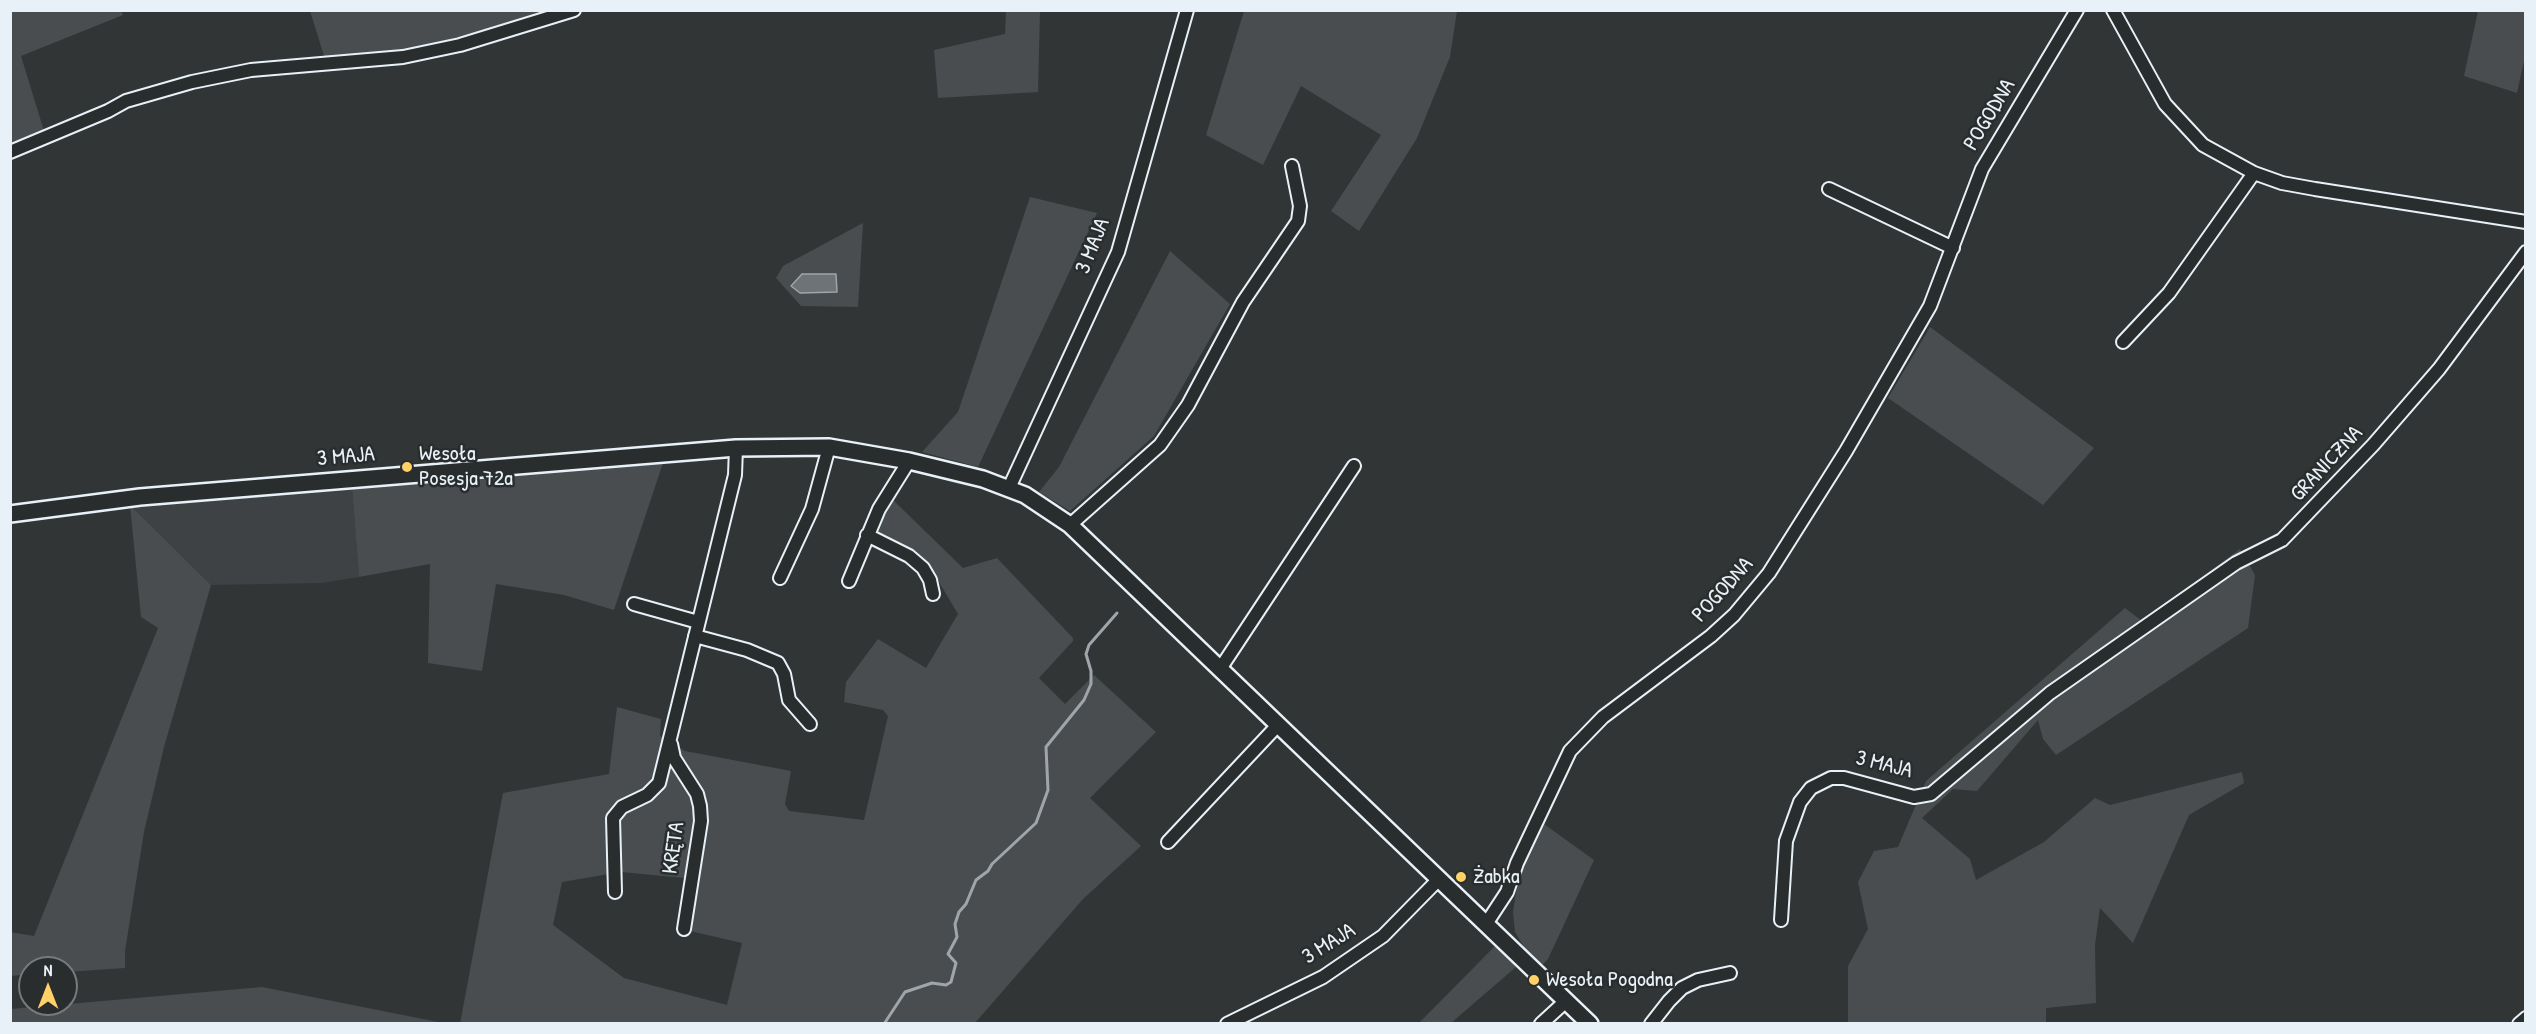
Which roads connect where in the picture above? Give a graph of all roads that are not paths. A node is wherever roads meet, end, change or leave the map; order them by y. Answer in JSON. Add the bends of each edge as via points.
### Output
{"nodes":[{"id":1,"x":574,"y":10,"type":"edge"},
{"id":2,"x":1187,"y":10,"type":"edge"},
{"id":3,"x":2077,"y":10,"type":"edge"},
{"id":4,"x":2113,"y":10,"type":"edge"},
{"id":5,"x":10,"y":152,"type":"edge"},
{"id":6,"x":1292,"y":166,"type":"dead end"},
{"id":7,"x":2254,"y":173,"type":"junction"},
{"id":8,"x":1829,"y":189,"type":"dead end"},
{"id":9,"x":2526,"y":222,"type":"edge"},
{"id":10,"x":1953,"y":248,"type":"junction"},
{"id":11,"x":2526,"y":252,"type":"edge"},
{"id":12,"x":2123,"y":342,"type":"dead end"},
{"id":13,"x":829,"y":447,"type":"junction"},
{"id":14,"x":736,"y":448,"type":"junction"},
{"id":15,"x":909,"y":461,"type":"junction"},
{"id":16,"x":1354,"y":466,"type":"dead end"},
{"id":17,"x":1009,"y":488,"type":"junction"},
{"id":18,"x":10,"y":514,"type":"edge"},
{"id":19,"x":1070,"y":525,"type":"junction"},
{"id":20,"x":867,"y":535,"type":"junction"},
{"id":21,"x":780,"y":578,"type":"dead end"},
{"id":22,"x":849,"y":581,"type":"dead end"},
{"id":23,"x":933,"y":594,"type":"dead end"},
{"id":24,"x":634,"y":604,"type":"dead end"},
{"id":25,"x":698,"y":622,"type":"junction"},
{"id":26,"x":695,"y":636,"type":"junction"},
{"id":27,"x":2111,"y":652,"type":"joint"},
{"id":28,"x":1220,"y":669,"type":"junction"},
{"id":29,"x":810,"y":724,"type":"dead end"},
{"id":30,"x":1278,"y":725,"type":"junction"},
{"id":31,"x":671,"y":744,"type":"junction"},
{"id":32,"x":1168,"y":842,"type":"dead end"},
{"id":33,"x":1439,"y":879,"type":"junction"},
{"id":34,"x":615,"y":892,"type":"dead end"},
{"id":35,"x":1781,"y":920,"type":"dead end"},
{"id":36,"x":1486,"y":924,"type":"junction"},
{"id":37,"x":684,"y":929,"type":"dead end"},
{"id":38,"x":1730,"y":973,"type":"dead end"},
{"id":39,"x":1566,"y":1001,"type":"junction"},
{"id":40,"x":2526,"y":1018,"type":"edge"},
{"id":41,"x":1227,"y":1023,"type":"edge"},
{"id":42,"x":1541,"y":1023,"type":"edge"},
{"id":43,"x":1590,"y":1023,"type":"edge"},
{"id":44,"x":1651,"y":1023,"type":"edge"},
{"id":45,"x":2519,"y":1023,"type":"edge"}],
"edges":[{"from":1,"to":5,"type":"street","via":[[460,45],[388,58],[251,70],[192,82],[126,101]]},
{"from":2,"to":17,"type":"street","name":"3 MAJA","via":[[1118,252]]},
{"from":3,"to":10,"type":"street","name":"POGODNA","via":[[1992,148]]},
{"from":4,"to":7,"type":"street","via":[[2165,104],[2204,145]]},
{"from":6,"to":19,"type":"street","via":[[1300,206],[1298,221],[1243,302],[1188,405],[1160,445]]},
{"from":7,"to":9,"type":"street","via":[[2315,189]]},
{"from":7,"to":12,"type":"street","via":[[2169,293]]},
{"from":8,"to":10,"type":"street"},
{"from":10,"to":36,"type":"street","name":"POGODNA","via":[[1930,306],[1912,338],[1769,573],[1711,636],[1603,717],[1570,751],[1507,892]]},
{"from":11,"to":27,"type":"street","name":"GRANICZNA","via":[[2439,369],[2304,519],[2282,540],[2236,563]]},
{"from":13,"to":14,"type":"street","name":"3 MAJA"},
{"from":13,"to":15,"type":"street","name":"3 MAJA"},
{"from":13,"to":21,"type":"street","via":[[812,509]]},
{"from":14,"to":18,"type":"street","name":"3 MAJA","via":[[140,497]]},
{"from":14,"to":25,"type":"street","name":"KRĘTA","via":[[735,475]]},
{"from":15,"to":17,"type":"street","name":"3 MAJA"},
{"from":15,"to":20,"type":"street"},
{"from":16,"to":28,"type":"street"},
{"from":17,"to":19,"type":"street","name":"3 MAJA"},
{"from":19,"to":28,"type":"street","name":"3 MAJA"},
{"from":20,"to":22,"type":"street"},
{"from":20,"to":23,"type":"street","via":[[909,556],[923,568]]},
{"from":24,"to":25,"type":"street"},
{"from":25,"to":26,"type":"street","name":"KRĘTA"},
{"from":26,"to":29,"type":"street","via":[[778,663],[789,700]]},
{"from":26,"to":31,"type":"street","name":"KRĘTA"},
{"from":27,"to":35,"type":"street","name":"3 MAJA","via":[[2050,693],[1931,794],[1914,797],[1844,778],[1831,778],[1811,788],[1800,802],[1786,841]]},
{"from":28,"to":30,"type":"street","name":"3 MAJA"},
{"from":30,"to":32,"type":"street"},
{"from":30,"to":33,"type":"street","name":"3 MAJA"},
{"from":31,"to":34,"type":"street","name":"KRĘTA","via":[[655,789],[622,807],[613,818]]},
{"from":31,"to":37,"type":"street","name":"KRĘTA","via":[[674,759],[700,806]]},
{"from":33,"to":36,"type":"street","name":"3 MAJA"},
{"from":33,"to":41,"type":"street","name":"3 MAJA","via":[[1383,936],[1323,977]]},
{"from":36,"to":39,"type":"street","name":"3 MAJA"},
{"from":38,"to":44,"type":"street","via":[[1682,988]]},
{"from":39,"to":42,"type":"street"},
{"from":39,"to":43,"type":"street","name":"3 MAJA"},
{"from":40,"to":45,"type":"street"}]}
